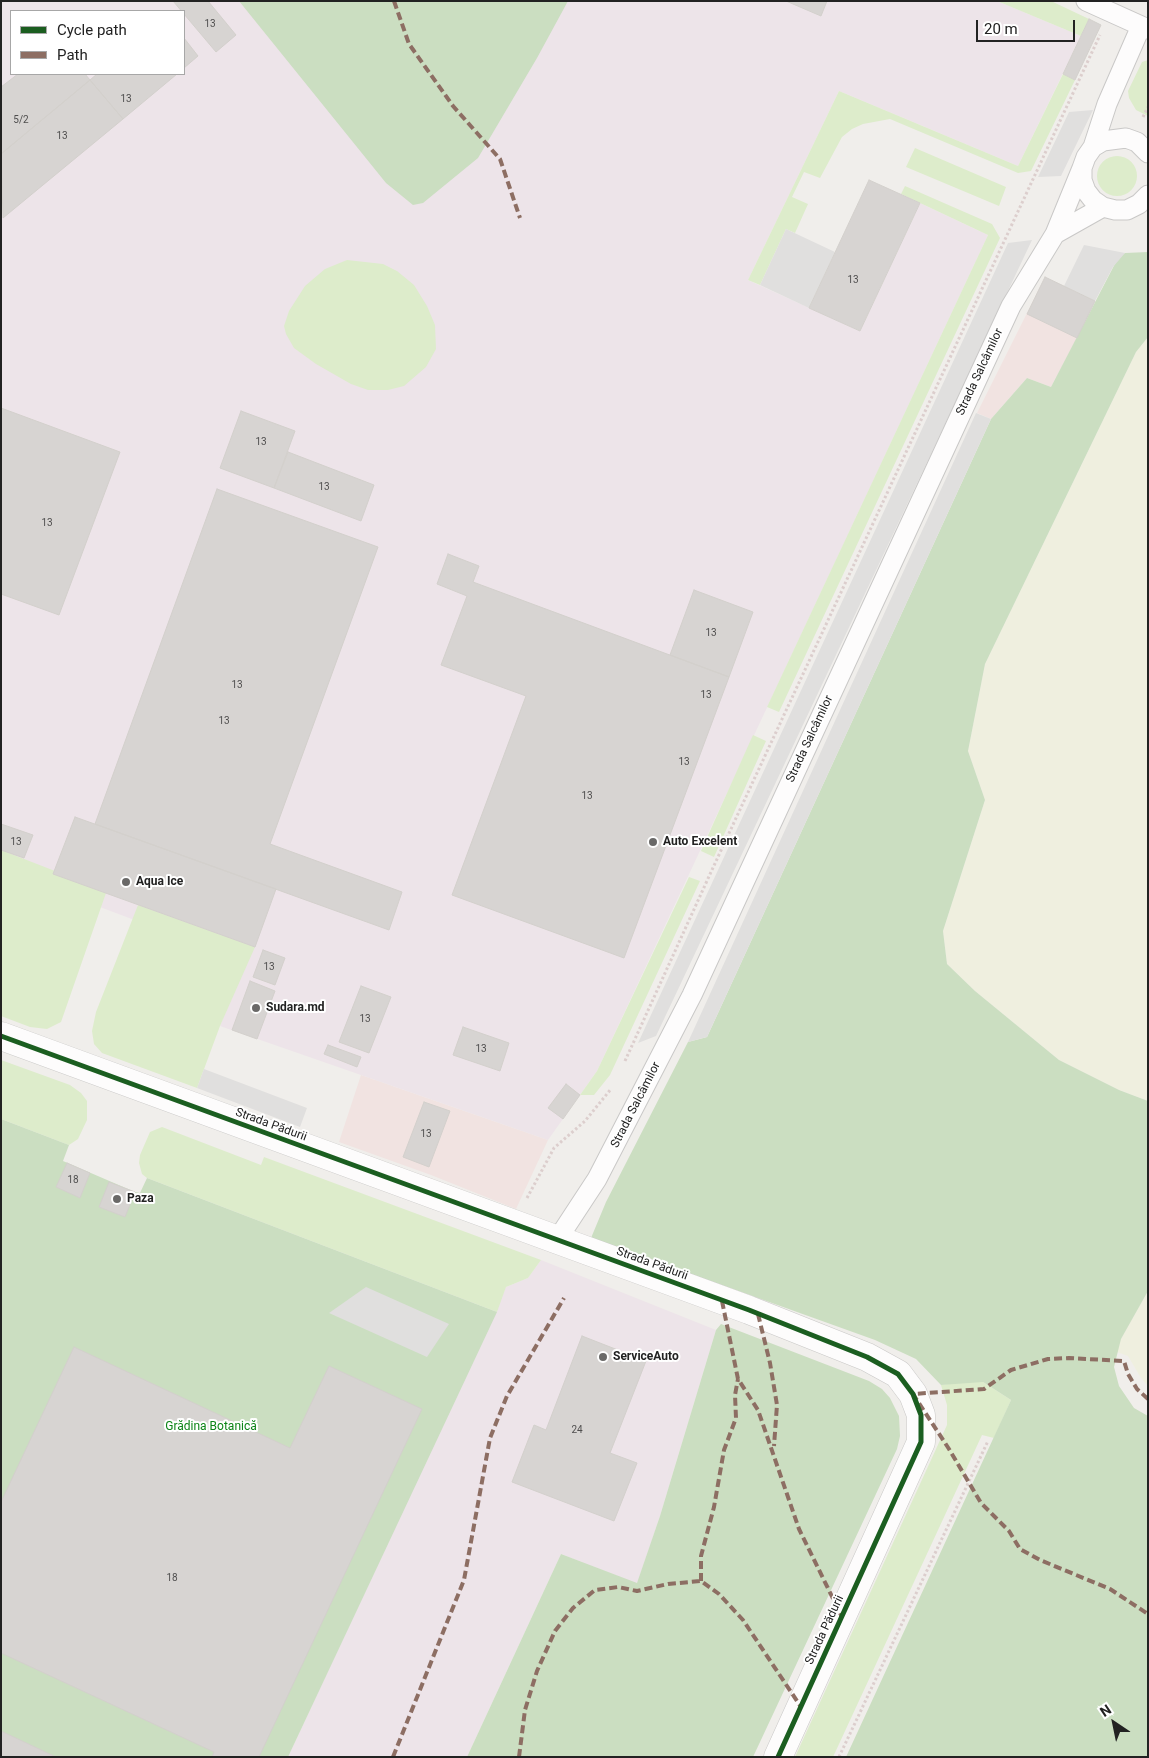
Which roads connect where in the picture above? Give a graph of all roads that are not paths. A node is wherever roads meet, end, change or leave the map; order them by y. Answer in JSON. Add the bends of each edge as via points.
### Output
{"nodes":[{"id":1,"x":1086,"y":1,"type":"edge"},
{"id":2,"x":1144,"y":28,"type":"edge"},
{"id":3,"x":1093,"y":148,"type":"junction"},
{"id":4,"x":1148,"y":153,"type":"edge"},
{"id":5,"x":1082,"y":168,"type":"junction"},
{"id":6,"x":1148,"y":196,"type":"edge"},
{"id":7,"x":1103,"y":207,"type":"junction"},
{"id":8,"x":1055,"y":234,"type":"junction"},
{"id":9,"x":1,"y":1036,"type":"edge"},
{"id":10,"x":557,"y":1240,"type":"junction"},
{"id":11,"x":778,"y":1757,"type":"edge"}],
"edges":[{"from":1,"to":2,"type":"lane"},
{"from":2,"to":3,"type":"lane","name":"Strada Salcâmilor","via":[[1108,104]]},
{"from":3,"to":4,"type":"lane","via":[[1103,141],[1126,138],[1137,142]]},
{"from":3,"to":5,"type":"lane","name":"Strada Salcâmilor"},
{"from":5,"to":7,"type":"lane","via":[[1086,191]]},
{"from":5,"to":8,"type":"lane","name":"Strada Salcâmilor"},
{"from":6,"to":7,"type":"lane","via":[[1127,210]]},
{"from":7,"to":8,"type":"lane","name":"Strada Salcâmilor"},
{"from":8,"to":10,"type":"lane","name":"Strada Salcâmilor","via":[[1011,306],[692,995],[597,1179]]},
{"from":9,"to":10,"type":"street","name":"Strada Pădurii"},
{"from":10,"to":11,"type":"street","name":"Strada Pădurii","via":[[866,1357],[898,1374],[913,1394],[920,1415],[921,1442]]}]}
